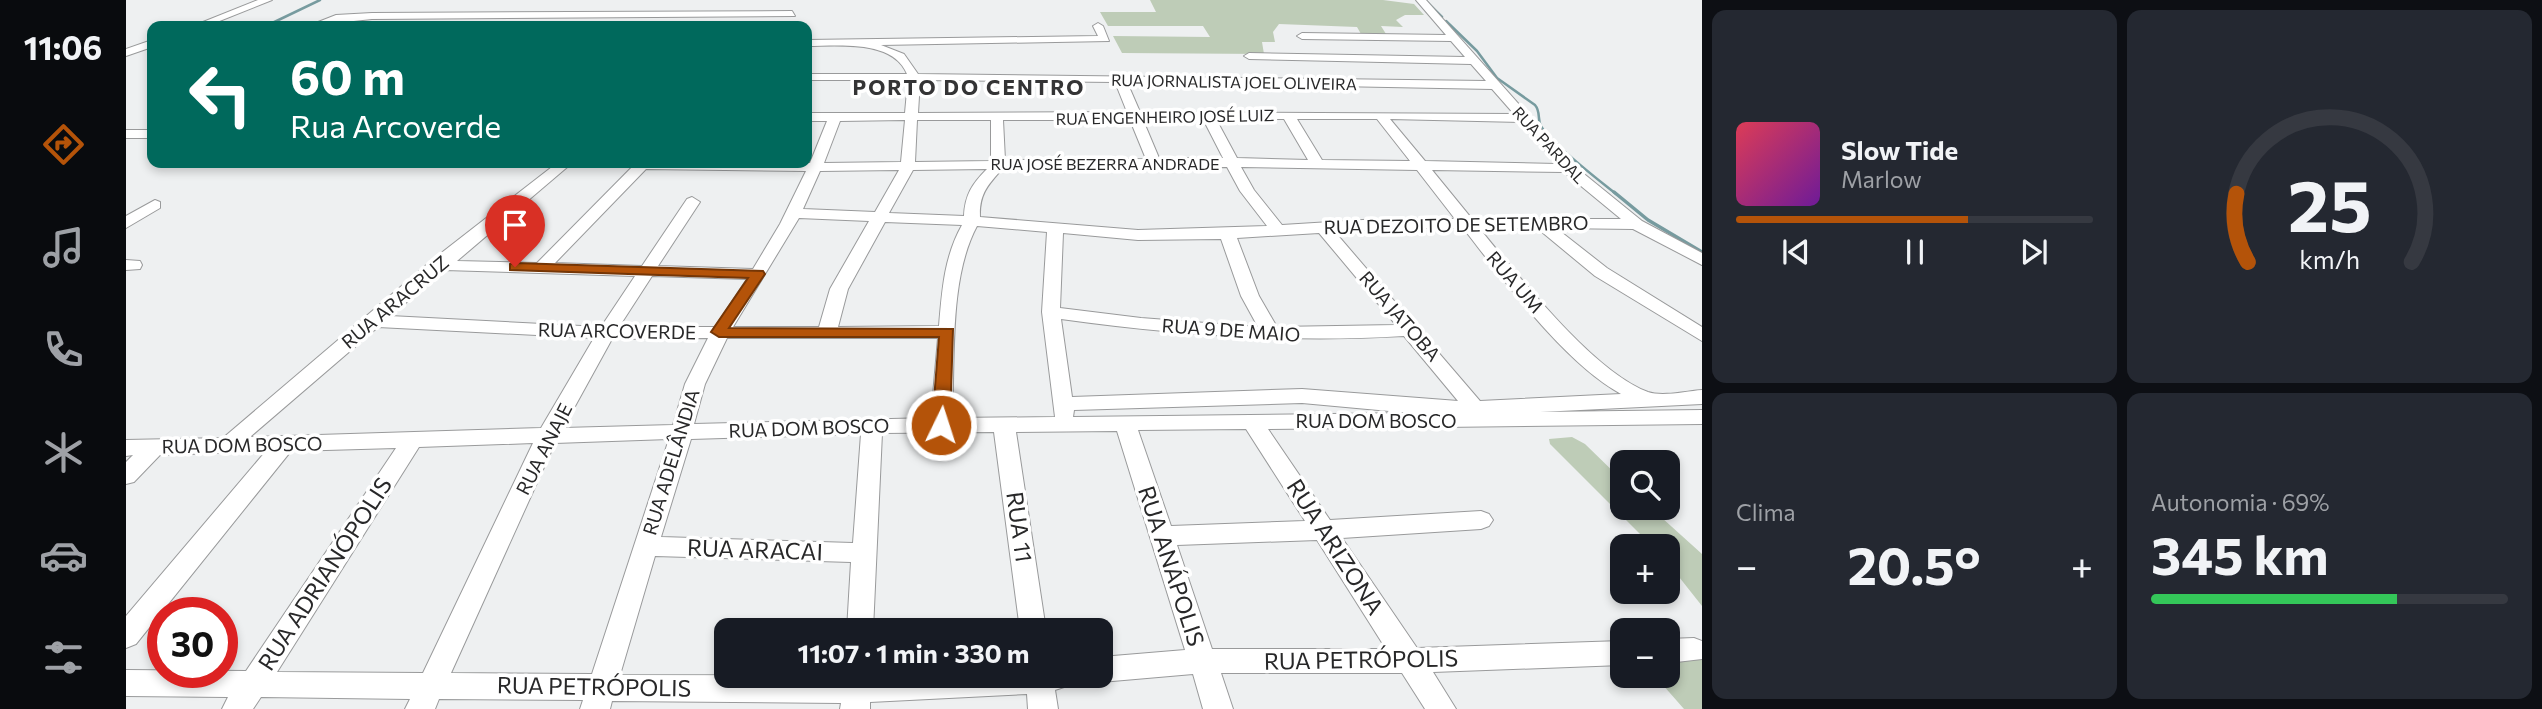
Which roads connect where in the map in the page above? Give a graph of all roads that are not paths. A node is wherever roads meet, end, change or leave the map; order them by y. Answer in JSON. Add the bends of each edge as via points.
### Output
{"nodes":[{"id":1,"x":267,"y":0,"type":"edge"},
{"id":2,"x":514,"y":0,"type":"edge"},
{"id":3,"x":693,"y":0,"type":"edge"},
{"id":4,"x":756,"y":0,"type":"edge"},
{"id":5,"x":1421,"y":0,"type":"edge"},
{"id":6,"x":621,"y":14,"type":"junction"},
{"id":7,"x":682,"y":14,"type":"junction"},
{"id":8,"x":748,"y":14,"type":"junction"},
{"id":9,"x":792,"y":14,"type":"dead end"},
{"id":10,"x":428,"y":15,"type":"junction"},
{"id":11,"x":494,"y":15,"type":"junction"},
{"id":12,"x":211,"y":21,"type":"edge"},
{"id":13,"x":327,"y":21,"type":"edge"},
{"id":14,"x":414,"y":21,"type":"edge"},
{"id":15,"x":486,"y":21,"type":"edge"},
{"id":16,"x":616,"y":21,"type":"edge"},
{"id":17,"x":677,"y":21,"type":"edge"},
{"id":18,"x":744,"y":21,"type":"edge"},
{"id":19,"x":1098,"y":26,"type":"dead end"},
{"id":20,"x":1302,"y":36,"type":"dead end"},
{"id":21,"x":1454,"y":38,"type":"junction"},
{"id":22,"x":126,"y":43,"type":"edge"},
{"id":23,"x":812,"y":43,"type":"edge"},
{"id":24,"x":858,"y":44,"type":"junction"},
{"id":25,"x":147,"y":45,"type":"edge"},
{"id":26,"x":147,"y":46,"type":"edge"},
{"id":27,"x":126,"y":53,"type":"edge"},
{"id":28,"x":1248,"y":56,"type":"dead end"},
{"id":29,"x":1474,"y":61,"type":"junction"},
{"id":30,"x":812,"y":78,"type":"edge"},
{"id":31,"x":915,"y":78,"type":"junction"},
{"id":32,"x":1120,"y":80,"type":"junction"},
{"id":33,"x":1323,"y":84,"type":"junction"},
{"id":34,"x":1493,"y":85,"type":"junction"},
{"id":35,"x":1288,"y":115,"type":"junction"},
{"id":36,"x":1354,"y":115,"type":"junction"},
{"id":37,"x":1380,"y":115,"type":"junction"},
{"id":38,"x":1208,"y":116,"type":"junction"},
{"id":39,"x":812,"y":117,"type":"edge"},
{"id":40,"x":835,"y":117,"type":"junction"},
{"id":41,"x":1134,"y":117,"type":"junction"},
{"id":42,"x":913,"y":118,"type":"junction"},
{"id":43,"x":997,"y":118,"type":"junction"},
{"id":44,"x":1524,"y":118,"type":"junction"},
{"id":45,"x":126,"y":134,"type":"edge"},
{"id":46,"x":147,"y":134,"type":"edge"},
{"id":47,"x":1154,"y":162,"type":"junction"},
{"id":48,"x":1233,"y":163,"type":"junction"},
{"id":49,"x":1318,"y":164,"type":"junction"},
{"id":50,"x":998,"y":165,"type":"junction"},
{"id":51,"x":908,"y":166,"type":"junction"},
{"id":52,"x":1422,"y":166,"type":"junction"},
{"id":53,"x":812,"y":167,"type":"edge"},
{"id":54,"x":816,"y":167,"type":"junction"},
{"id":55,"x":559,"y":168,"type":"edge"},
{"id":56,"x":639,"y":168,"type":"edge"},
{"id":57,"x":1568,"y":168,"type":"junction"},
{"id":58,"x":692,"y":202,"type":"dead end"},
{"id":59,"x":155,"y":205,"type":"dead end"},
{"id":60,"x":792,"y":213,"type":"junction"},
{"id":61,"x":881,"y":217,"type":"junction"},
{"id":62,"x":972,"y":220,"type":"junction"},
{"id":63,"x":1466,"y":222,"type":"junction"},
{"id":64,"x":126,"y":223,"type":"edge"},
{"id":65,"x":1541,"y":223,"type":"junction"},
{"id":66,"x":1636,"y":223,"type":"junction"},
{"id":67,"x":1322,"y":226,"type":"junction"},
{"id":68,"x":1276,"y":228,"type":"junction"},
{"id":69,"x":1055,"y":229,"type":"junction"},
{"id":70,"x":1227,"y":233,"type":"junction"},
{"id":71,"x":1702,"y":260,"type":"edge"},
{"id":72,"x":437,"y":265,"type":"junction"},
{"id":73,"x":541,"y":268,"type":"junction"},
{"id":74,"x":647,"y":271,"type":"junction"},
{"id":75,"x":758,"y":274,"type":"junction"},
{"id":76,"x":951,"y":285,"type":"joint"},
{"id":77,"x":1051,"y":312,"type":"junction"},
{"id":78,"x":371,"y":321,"type":"junction"},
{"id":79,"x":1412,"y":330,"type":"junction"},
{"id":80,"x":719,"y":332,"type":"junction"},
{"id":81,"x":827,"y":332,"type":"junction"},
{"id":82,"x":947,"y":332,"type":"junction"},
{"id":83,"x":606,"y":333,"type":"junction"},
{"id":84,"x":1271,"y":333,"type":"junction"},
{"id":85,"x":1702,"y":335,"type":"edge"},
{"id":86,"x":1302,"y":396,"type":"junction"},
{"id":87,"x":1702,"y":397,"type":"edge"},
{"id":88,"x":1648,"y":400,"type":"junction"},
{"id":89,"x":1475,"y":408,"type":"junction"},
{"id":90,"x":1064,"y":413,"type":"junction"},
{"id":91,"x":1702,"y":417,"type":"edge"},
{"id":92,"x":1677,"y":418,"type":"junction"},
{"id":93,"x":1251,"y":420,"type":"junction"},
{"id":94,"x":1316,"y":420,"type":"junction"},
{"id":95,"x":1125,"y":422,"type":"junction"},
{"id":96,"x":1004,"y":424,"type":"junction"},
{"id":97,"x":941,"y":425,"type":"junction"},
{"id":98,"x":872,"y":426,"type":"junction"},
{"id":99,"x":682,"y":432,"type":"junction"},
{"id":100,"x":548,"y":435,"type":"junction"},
{"id":101,"x":413,"y":439,"type":"junction"},
{"id":102,"x":228,"y":445,"type":"junction"},
{"id":103,"x":284,"y":445,"type":"junction"},
{"id":104,"x":154,"y":447,"type":"junction"},
{"id":105,"x":126,"y":448,"type":"edge"},
{"id":106,"x":126,"y":476,"type":"edge"},
{"id":107,"x":1481,"y":520,"type":"dead end"},
{"id":108,"x":1324,"y":530,"type":"junction"},
{"id":109,"x":1162,"y":536,"type":"junction"},
{"id":110,"x":646,"y":546,"type":"junction"},
{"id":111,"x":864,"y":553,"type":"junction"},
{"id":112,"x":861,"y":618,"type":"edge"},
{"id":113,"x":1031,"y":618,"type":"edge"},
{"id":114,"x":126,"y":636,"type":"edge"},
{"id":115,"x":1610,"y":653,"type":"edge"},
{"id":116,"x":1202,"y":661,"type":"junction"},
{"id":117,"x":1410,"y":661,"type":"junction"},
{"id":118,"x":1113,"y":668,"type":"edge"},
{"id":119,"x":126,"y":683,"type":"edge"},
{"id":120,"x":253,"y":684,"type":"junction"},
{"id":121,"x":951,"y":688,"type":"edge"},
{"id":122,"x":856,"y":691,"type":"edge"},
{"id":123,"x":426,"y":697,"type":"edge"},
{"id":124,"x":598,"y":698,"type":"edge"},
{"id":125,"x":237,"y":709,"type":"edge"},
{"id":126,"x":1218,"y":709,"type":"edge"},
{"id":127,"x":1441,"y":709,"type":"edge"}],
"edges":[{"from":1,"to":12,"type":"street"},
{"from":2,"to":11,"type":"street"},
{"from":3,"to":7,"type":"street"},
{"from":4,"to":8,"type":"street"},
{"from":5,"to":21,"type":"street","name":"RUA PARDAL"},
{"from":6,"to":7,"type":"street"},
{"from":6,"to":11,"type":"street"},
{"from":6,"to":16,"type":"street"},
{"from":7,"to":8,"type":"street"},
{"from":7,"to":17,"type":"street"},
{"from":8,"to":9,"type":"street"},
{"from":8,"to":18,"type":"street"},
{"from":10,"to":11,"type":"street"},
{"from":10,"to":13,"type":"street"},
{"from":10,"to":14,"type":"street"},
{"from":11,"to":15,"type":"street"},
{"from":19,"to":24,"type":"street","via":[[1104,39]]},
{"from":20,"to":21,"type":"street"},
{"from":21,"to":29,"type":"street","name":"RUA PARDAL"},
{"from":22,"to":25,"type":"street"},
{"from":23,"to":24,"type":"street"},
{"from":24,"to":31,"type":"street","via":[[898,54],[907,60]]},
{"from":26,"to":27,"type":"street"},
{"from":28,"to":29,"type":"street"},
{"from":29,"to":34,"type":"street","name":"RUA PARDAL"},
{"from":30,"to":31,"type":"street","name":"RUA JORNALISTA JOEL OLIVEIRA"},
{"from":31,"to":32,"type":"street","name":"RUA JORNALISTA JOEL OLIVEIRA"},
{"from":31,"to":42,"type":"street"},
{"from":32,"to":33,"type":"street","name":"RUA JORNALISTA JOEL OLIVEIRA"},
{"from":32,"to":41,"type":"street"},
{"from":33,"to":34,"type":"street","name":"RUA JORNALISTA JOEL OLIVEIRA"},
{"from":33,"to":36,"type":"street"},
{"from":34,"to":44,"type":"street","name":"RUA PARDAL"},
{"from":35,"to":36,"type":"street","name":"RUA ENGENHEIRO JOSÉ LUIZ"},
{"from":35,"to":38,"type":"street","name":"RUA ENGENHEIRO JOSÉ LUIZ"},
{"from":35,"to":49,"type":"street"},
{"from":36,"to":37,"type":"street","name":"RUA ENGENHEIRO JOSÉ LUIZ"},
{"from":37,"to":44,"type":"street","name":"RUA ENGENHEIRO JOSÉ LUIZ"},
{"from":37,"to":52,"type":"street","name":"RUA UM"},
{"from":38,"to":41,"type":"street","name":"RUA ENGENHEIRO JOSÉ LUIZ"},
{"from":38,"to":48,"type":"street"},
{"from":39,"to":40,"type":"street","name":"RUA ENGENHEIRO JOSÉ LUIZ"},
{"from":40,"to":42,"type":"street","name":"RUA ENGENHEIRO JOSÉ LUIZ"},
{"from":40,"to":54,"type":"street","name":"RUA ADELÂNDIA"},
{"from":41,"to":43,"type":"street","name":"RUA ENGENHEIRO JOSÉ LUIZ"},
{"from":41,"to":47,"type":"street"},
{"from":42,"to":43,"type":"street","name":"RUA ENGENHEIRO JOSÉ LUIZ"},
{"from":42,"to":51,"type":"street"},
{"from":43,"to":50,"type":"street"},
{"from":44,"to":57,"type":"street","name":"RUA PARDAL"},
{"from":45,"to":46,"type":"street"},
{"from":47,"to":48,"type":"street","name":"RUA JOSÉ BEZERRA ANDRADE"},
{"from":47,"to":50,"type":"street","name":"RUA JOSÉ BEZERRA ANDRADE"},
{"from":48,"to":49,"type":"street","name":"RUA JOSÉ BEZERRA ANDRADE"},
{"from":48,"to":68,"type":"street","via":[[1247,191]]},
{"from":49,"to":52,"type":"street","name":"RUA JOSÉ BEZERRA ANDRADE"},
{"from":50,"to":51,"type":"street","name":"RUA JOSÉ BEZERRA ANDRADE"},
{"from":50,"to":62,"type":"street","via":[[977,188]]},
{"from":51,"to":54,"type":"street","name":"RUA JOSÉ BEZERRA ANDRADE"},
{"from":51,"to":61,"type":"street"},
{"from":52,"to":57,"type":"street","name":"RUA JOSÉ BEZERRA ANDRADE"},
{"from":52,"to":63,"type":"street","name":"RUA UM"},
{"from":53,"to":54,"type":"street","name":"RUA JOSÉ BEZERRA ANDRADE"},
{"from":54,"to":60,"type":"street","name":"RUA ADELÂNDIA"},
{"from":55,"to":72,"type":"street","name":"RUA ARACRUZ"},
{"from":56,"to":73,"type":"street"},
{"from":57,"to":66,"type":"street","name":"RUA PARDAL"},
{"from":58,"to":74,"type":"street","name":"RUA ANAJE"},
{"from":59,"to":64,"type":"street"},
{"from":60,"to":61,"type":"street","name":"RUA DEZOITO DE SETEMBRO"},
{"from":60,"to":75,"type":"street","name":"RUA ADELÂNDIA"},
{"from":61,"to":62,"type":"street","name":"RUA DEZOITO DE SETEMBRO"},
{"from":61,"to":81,"type":"street","via":[[839,289]]},
{"from":62,"to":69,"type":"street","name":"RUA DEZOITO DE SETEMBRO"},
{"from":62,"to":76,"type":"street","via":[[960,243]]},
{"from":63,"to":65,"type":"street","name":"RUA DEZOITO DE SETEMBRO"},
{"from":63,"to":67,"type":"street","name":"RUA DEZOITO DE SETEMBRO"},
{"from":63,"to":88,"type":"street","name":"RUA UM","via":[[1520,291],[1607,378]]},
{"from":65,"to":66,"type":"street","name":"RUA DEZOITO DE SETEMBRO"},
{"from":65,"to":85,"type":"street","via":[[1601,272]]},
{"from":66,"to":71,"type":"street","name":"RUA PARDAL"},
{"from":67,"to":68,"type":"street","name":"RUA DEZOITO DE SETEMBRO"},
{"from":67,"to":79,"type":"street","name":"RUA JATOBA"},
{"from":68,"to":70,"type":"street","name":"RUA DEZOITO DE SETEMBRO"},
{"from":69,"to":70,"type":"street","name":"RUA DEZOITO DE SETEMBRO","via":[[1138,235]]},
{"from":69,"to":77,"type":"street"},
{"from":70,"to":84,"type":"street","via":[[1250,296]]},
{"from":72,"to":73,"type":"street"},
{"from":72,"to":78,"type":"street","name":"RUA ARACRUZ"},
{"from":73,"to":74,"type":"street"},
{"from":74,"to":75,"type":"street"},
{"from":74,"to":83,"type":"street","name":"RUA ANAJE"},
{"from":75,"to":80,"type":"street","name":"RUA ADELÂNDIA"},
{"from":76,"to":82,"type":"street"},
{"from":77,"to":84,"type":"street","name":"RUA 9 DE MAIO","via":[[1115,322]]},
{"from":77,"to":90,"type":"street"},
{"from":78,"to":83,"type":"street","name":"RUA ARCOVERDE"},
{"from":78,"to":102,"type":"street","name":"RUA ARACRUZ"},
{"from":79,"to":84,"type":"street","name":"RUA 9 DE MAIO","via":[[1342,336]]},
{"from":79,"to":89,"type":"street","name":"RUA JATOBA"},
{"from":80,"to":81,"type":"street","name":"RUA ARCOVERDE"},
{"from":80,"to":83,"type":"street","name":"RUA ARCOVERDE"},
{"from":80,"to":99,"type":"street","name":"RUA ADELÂNDIA","via":[[686,404]]},
{"from":81,"to":82,"type":"street","name":"RUA ARCOVERDE"},
{"from":82,"to":97,"type":"street"},
{"from":83,"to":100,"type":"street","name":"RUA ANAJE"},
{"from":86,"to":89,"type":"street"},
{"from":86,"to":90,"type":"street"},
{"from":86,"to":94,"type":"street"},
{"from":87,"to":88,"type":"street"},
{"from":88,"to":89,"type":"street"},
{"from":88,"to":92,"type":"street","name":"RUA UM"},
{"from":90,"to":95,"type":"street","name":"RUA DOM BOSCO"},
{"from":90,"to":96,"type":"street","name":"RUA DOM BOSCO"},
{"from":91,"to":92,"type":"street","name":"RUA DOM BOSCO"},
{"from":92,"to":94,"type":"street","name":"RUA DOM BOSCO"},
{"from":93,"to":94,"type":"street","name":"RUA DOM BOSCO"},
{"from":93,"to":95,"type":"street","name":"RUA DOM BOSCO"},
{"from":93,"to":108,"type":"street","name":"RUA ARIZONA"},
{"from":95,"to":109,"type":"street","name":"RUA ANÁPOLIS"},
{"from":96,"to":97,"type":"street","name":"RUA DOM BOSCO"},
{"from":96,"to":113,"type":"street","name":"RUA 11"},
{"from":97,"to":98,"type":"street","name":"RUA DOM BOSCO"},
{"from":98,"to":99,"type":"street","name":"RUA DOM BOSCO"},
{"from":98,"to":111,"type":"street"},
{"from":99,"to":100,"type":"street","name":"RUA DOM BOSCO"},
{"from":99,"to":110,"type":"street","name":"RUA ADELÂNDIA"},
{"from":100,"to":101,"type":"street","name":"RUA DOM BOSCO"},
{"from":100,"to":123,"type":"street","name":"RUA ANAJE"},
{"from":101,"to":103,"type":"street","name":"RUA DOM BOSCO"},
{"from":101,"to":120,"type":"street","name":"RUA ADRIANÓPOLIS"},
{"from":102,"to":103,"type":"street","name":"RUA DOM BOSCO"},
{"from":102,"to":104,"type":"street","name":"RUA DOM BOSCO"},
{"from":103,"to":114,"type":"street"},
{"from":104,"to":105,"type":"street","name":"RUA DOM BOSCO"},
{"from":104,"to":106,"type":"street"},
{"from":107,"to":108,"type":"street"},
{"from":108,"to":109,"type":"street"},
{"from":108,"to":117,"type":"street","name":"RUA ARIZONA"},
{"from":109,"to":116,"type":"street","name":"RUA ANÁPOLIS"},
{"from":110,"to":111,"type":"street","name":"RUA ARACAI"},
{"from":110,"to":124,"type":"street","name":"RUA ADELÂNDIA"},
{"from":111,"to":112,"type":"street"},
{"from":115,"to":117,"type":"street","name":"RUA PETRÓPOLIS"},
{"from":116,"to":117,"type":"street","name":"RUA PETRÓPOLIS"},
{"from":116,"to":118,"type":"street","name":"RUA PETRÓPOLIS"},
{"from":116,"to":126,"type":"street","name":"RUA ANÁPOLIS"},
{"from":117,"to":127,"type":"street","name":"RUA ARIZONA"},
{"from":119,"to":120,"type":"street","name":"RUA PETRÓPOLIS"},
{"from":120,"to":123,"type":"street","name":"RUA PETRÓPOLIS"},
{"from":120,"to":125,"type":"street","name":"RUA ADRIANÓPOLIS"},
{"from":121,"to":122,"type":"street","name":"RUA PETRÓPOLIS"},
{"from":122,"to":124,"type":"street","name":"RUA PETRÓPOLIS"},
{"from":123,"to":124,"type":"street","name":"RUA PETRÓPOLIS"}]}
